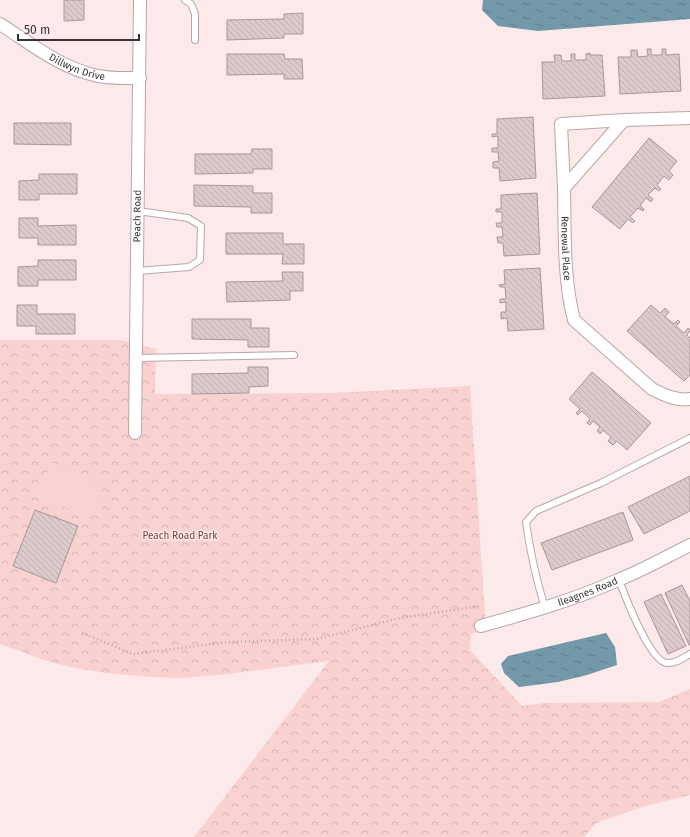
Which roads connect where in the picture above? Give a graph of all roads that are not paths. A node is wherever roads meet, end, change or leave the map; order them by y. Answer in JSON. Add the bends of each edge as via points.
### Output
{"nodes":[{"id":1,"x":140,"y":0,"type":"edge"},
{"id":2,"x":185,"y":0,"type":"edge"},
{"id":3,"x":0,"y":24,"type":"edge"},
{"id":4,"x":195,"y":40,"type":"dead end"},
{"id":5,"x":140,"y":78,"type":"junction"},
{"id":6,"x":690,"y":118,"type":"edge"},
{"id":7,"x":624,"y":120,"type":"junction"},
{"id":8,"x":564,"y":188,"type":"junction"},
{"id":9,"x":138,"y":211,"type":"junction"},
{"id":10,"x":137,"y":271,"type":"junction"},
{"id":11,"x":294,"y":354,"type":"dead end"},
{"id":12,"x":136,"y":358,"type":"junction"},
{"id":13,"x":690,"y":399,"type":"edge"},
{"id":14,"x":135,"y":433,"type":"dead end"},
{"id":15,"x":690,"y":438,"type":"edge"},
{"id":16,"x":690,"y":545,"type":"edge"},
{"id":17,"x":619,"y":580,"type":"junction"},
{"id":18,"x":545,"y":608,"type":"junction"},
{"id":19,"x":481,"y":626,"type":"dead end"},
{"id":20,"x":690,"y":654,"type":"edge"}],
"edges":[{"from":1,"to":5,"type":"street","name":"Peach Road"},
{"from":2,"to":4,"type":"lane","via":[[191,4],[195,14]]},
{"from":3,"to":5,"type":"street","name":"Dillwyn Drive","via":[[79,71],[96,76]]},
{"from":5,"to":9,"type":"street","name":"Peach Road"},
{"from":6,"to":7,"type":"street"},
{"from":7,"to":8,"type":"street"},
{"from":7,"to":8,"type":"street","name":"Renewal Place","via":[[561,124]]},
{"from":8,"to":13,"type":"street","name":"Renewal Place","via":[[567,276],[574,320],[652,389],[667,397]]},
{"from":9,"to":10,"type":"street","name":"Peach Road"},
{"from":9,"to":10,"type":"lane","via":[[188,218],[201,226],[200,260],[189,267]]},
{"from":10,"to":12,"type":"street","name":"Peach Road"},
{"from":11,"to":12,"type":"lane"},
{"from":12,"to":14,"type":"street","name":"Peach Road"},
{"from":15,"to":18,"type":"lane","via":[[601,483],[536,511],[526,522],[530,554]]},
{"from":16,"to":17,"type":"street","name":"Ileagnes Road"},
{"from":17,"to":18,"type":"street","name":"Ileagnes Road"},
{"from":17,"to":20,"type":"lane","via":[[649,647],[659,660],[666,663],[674,662]]},
{"from":18,"to":19,"type":"street","name":"Ileagnes Road"}]}
